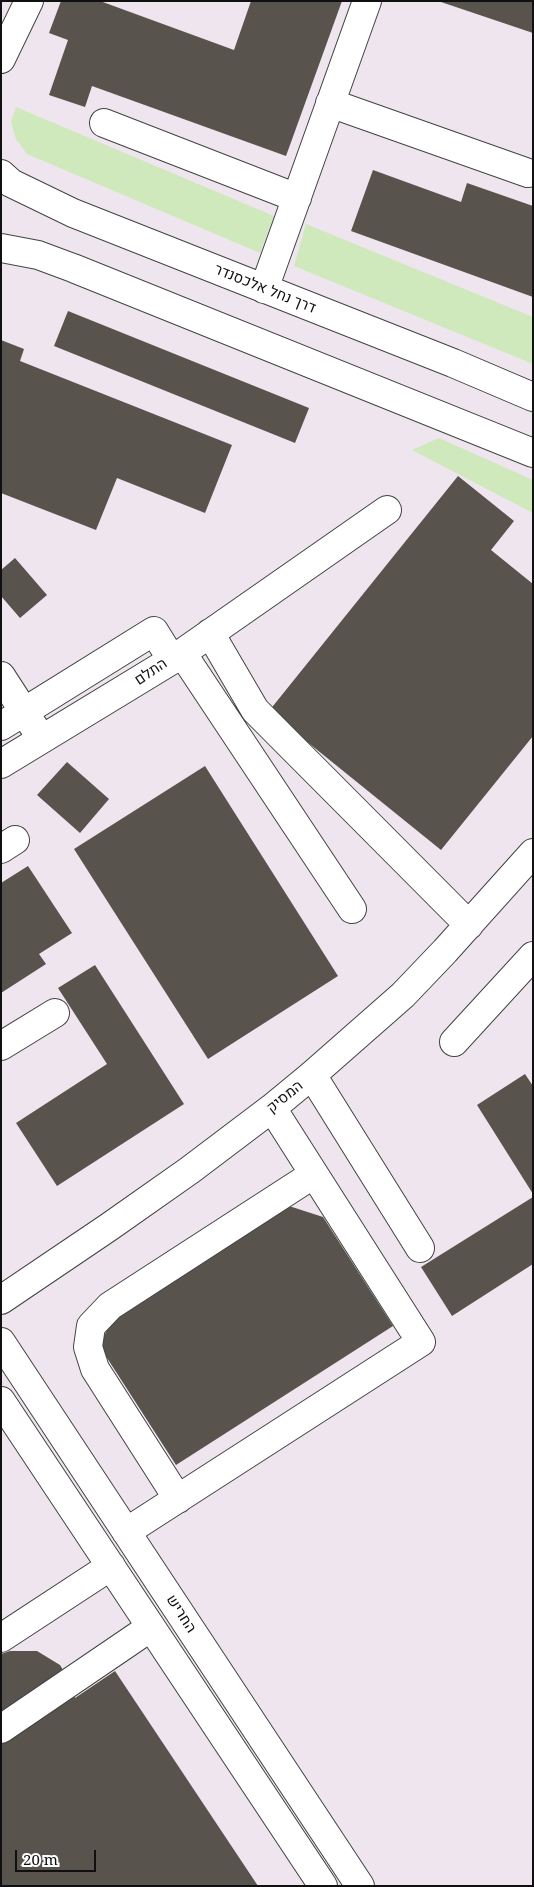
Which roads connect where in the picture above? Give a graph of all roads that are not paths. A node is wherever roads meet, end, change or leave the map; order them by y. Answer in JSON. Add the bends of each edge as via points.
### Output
{"nodes":[{"id":1,"x":29,"y":1,"type":"edge"},
{"id":2,"x":367,"y":1,"type":"edge"},
{"id":3,"x":1,"y":59,"type":"edge"},
{"id":4,"x":330,"y":102,"type":"junction"},
{"id":5,"x":104,"y":123,"type":"dead end"},
{"id":6,"x":528,"y":173,"type":"dead end"},
{"id":7,"x":1,"y":174,"type":"edge"},
{"id":8,"x":297,"y":198,"type":"junction"},
{"id":9,"x":1,"y":248,"type":"edge"},
{"id":10,"x":264,"y":289,"type":"junction"},
{"id":11,"x":533,"y":397,"type":"edge"},
{"id":12,"x":533,"y":453,"type":"edge"},
{"id":13,"x":387,"y":510,"type":"dead end"},
{"id":14,"x":210,"y":633,"type":"junction"},
{"id":15,"x":177,"y":656,"type":"junction"},
{"id":16,"x":1,"y":676,"type":"edge"},
{"id":17,"x":12,"y":719,"type":"edge"},
{"id":18,"x":42,"y":739,"type":"junction"},
{"id":19,"x":1,"y":764,"type":"edge"},
{"id":20,"x":532,"y":858,"type":"edge"},
{"id":21,"x":352,"y":909,"type":"dead end"},
{"id":22,"x":469,"y":925,"type":"junction"},
{"id":23,"x":533,"y":956,"type":"edge"},
{"id":24,"x":55,"y":1013,"type":"dead end"},
{"id":25,"x":454,"y":1042,"type":"dead end"},
{"id":26,"x":1,"y":1046,"type":"edge"},
{"id":27,"x":312,"y":1075,"type":"junction"},
{"id":28,"x":272,"y":1108,"type":"junction"},
{"id":29,"x":314,"y":1174,"type":"junction"},
{"id":30,"x":420,"y":1248,"type":"dead end"},
{"id":31,"x":1,"y":1300,"type":"edge"},
{"id":32,"x":1,"y":1342,"type":"edge"},
{"id":33,"x":1,"y":1401,"type":"edge"},
{"id":34,"x":178,"y":1499,"type":"junction"},
{"id":35,"x":126,"y":1532,"type":"junction"},
{"id":36,"x":111,"y":1566,"type":"junction"},
{"id":37,"x":151,"y":1627,"type":"junction"},
{"id":38,"x":1,"y":1638,"type":"edge"},
{"id":39,"x":1,"y":1729,"type":"edge"},
{"id":40,"x":323,"y":1886,"type":"edge"},
{"id":41,"x":360,"y":1886,"type":"edge"}],
"edges":[{"from":1,"to":3,"type":"street"},
{"from":2,"to":4,"type":"street"},
{"from":4,"to":6,"type":"street"},
{"from":4,"to":8,"type":"street"},
{"from":5,"to":8,"type":"street"},
{"from":7,"to":10,"type":"street","name":"דרך נחל אלכסנדר","via":[[11,183],[73,213]]},
{"from":8,"to":10,"type":"street"},
{"from":9,"to":12,"type":"street","via":[[38,255],[74,268]]},
{"from":10,"to":11,"type":"street","name":"דרך נחל אלכסנדר"},
{"from":13,"to":14,"type":"street"},
{"from":14,"to":15,"type":"street"},
{"from":14,"to":22,"type":"street","via":[[255,710]]},
{"from":15,"to":17,"type":"street","name":"התלם","via":[[154,631]]},
{"from":15,"to":18,"type":"street","name":"התלם"},
{"from":15,"to":21,"type":"street"},
{"from":16,"to":17,"type":"street"},
{"from":17,"to":18,"type":"street"},
{"from":18,"to":19,"type":"street","name":"התלם"},
{"from":20,"to":22,"type":"street","name":"המסיק"},
{"from":22,"to":27,"type":"street","name":"המסיק","via":[[402,995]]},
{"from":23,"to":25,"type":"street"},
{"from":24,"to":26,"type":"street"},
{"from":27,"to":28,"type":"street","name":"המסיק"},
{"from":27,"to":30,"type":"street"},
{"from":28,"to":29,"type":"street"},
{"from":28,"to":31,"type":"street","name":"המסיק","via":[[109,1227]]},
{"from":29,"to":34,"type":"street","via":[[110,1306],[91,1326],[88,1347],[95,1369]]},
{"from":29,"to":34,"type":"street","via":[[421,1342]]},
{"from":32,"to":35,"type":"street","name":"החריש"},
{"from":33,"to":36,"type":"street"},
{"from":34,"to":35,"type":"street"},
{"from":35,"to":41,"type":"street","name":"החריש"},
{"from":36,"to":37,"type":"street"},
{"from":36,"to":38,"type":"street"},
{"from":37,"to":39,"type":"street"},
{"from":37,"to":40,"type":"street"}]}
